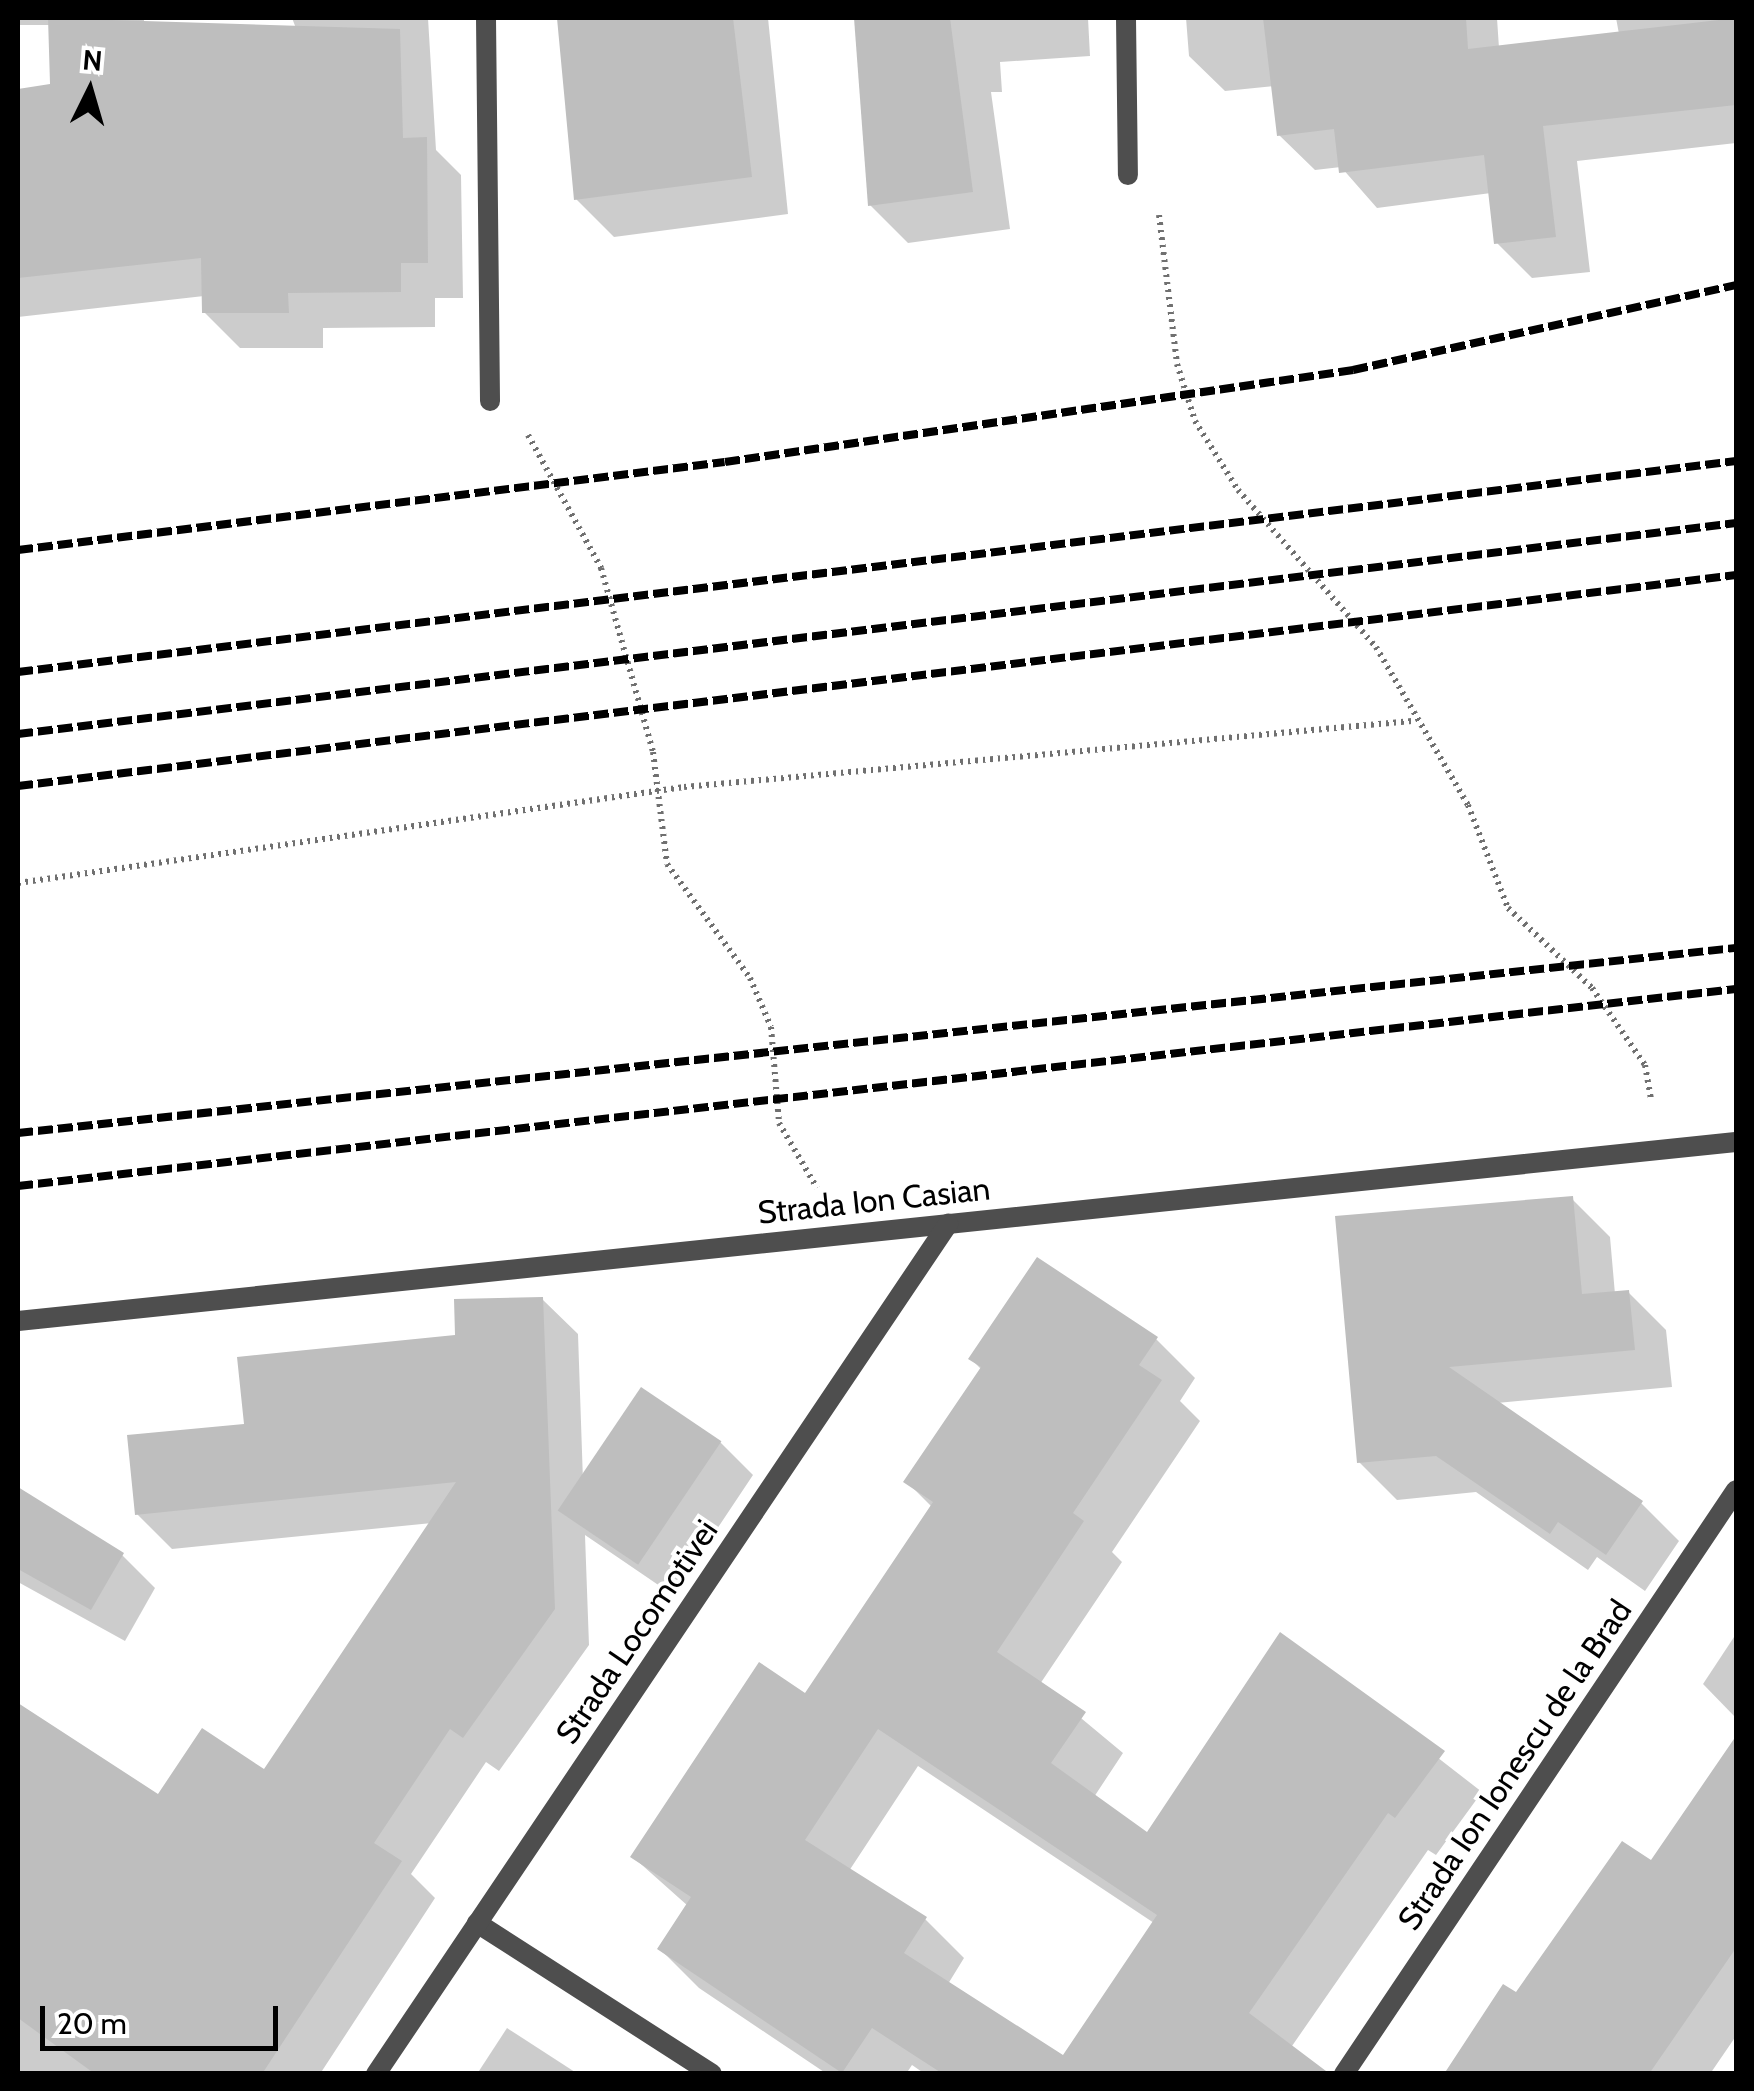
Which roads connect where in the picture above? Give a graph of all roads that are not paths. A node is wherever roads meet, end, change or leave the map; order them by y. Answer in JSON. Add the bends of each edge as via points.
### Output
{"nodes":[{"id":1,"x":486,"y":18,"type":"edge"},
{"id":2,"x":1126,"y":18,"type":"edge"},
{"id":3,"x":1128,"y":175,"type":"road end"},
{"id":4,"x":490,"y":400,"type":"road end"},
{"id":5,"x":1736,"y":1142,"type":"edge"},
{"id":6,"x":948,"y":1224,"type":"junction"},
{"id":7,"x":18,"y":1321,"type":"edge"},
{"id":8,"x":1736,"y":1490,"type":"edge"},
{"id":9,"x":477,"y":1923,"type":"junction"},
{"id":10,"x":376,"y":2074,"type":"edge"},
{"id":11,"x":712,"y":2074,"type":"edge"},
{"id":12,"x":1344,"y":2074,"type":"edge"}],
"edges":[{"from":1,"to":4,"type":"street"},
{"from":2,"to":3,"type":"street"},
{"from":5,"to":6,"type":"street","name":"Strada Ion Casian"},
{"from":6,"to":7,"type":"street","name":"Strada Ion Casian"},
{"from":6,"to":9,"type":"street","name":"Strada Locomotivei"},
{"from":8,"to":12,"type":"street","name":"Strada Ion Ionescu de la Brad"},
{"from":9,"to":10,"type":"street","name":"Strada Locomotivei"},
{"from":9,"to":11,"type":"street"}]}
